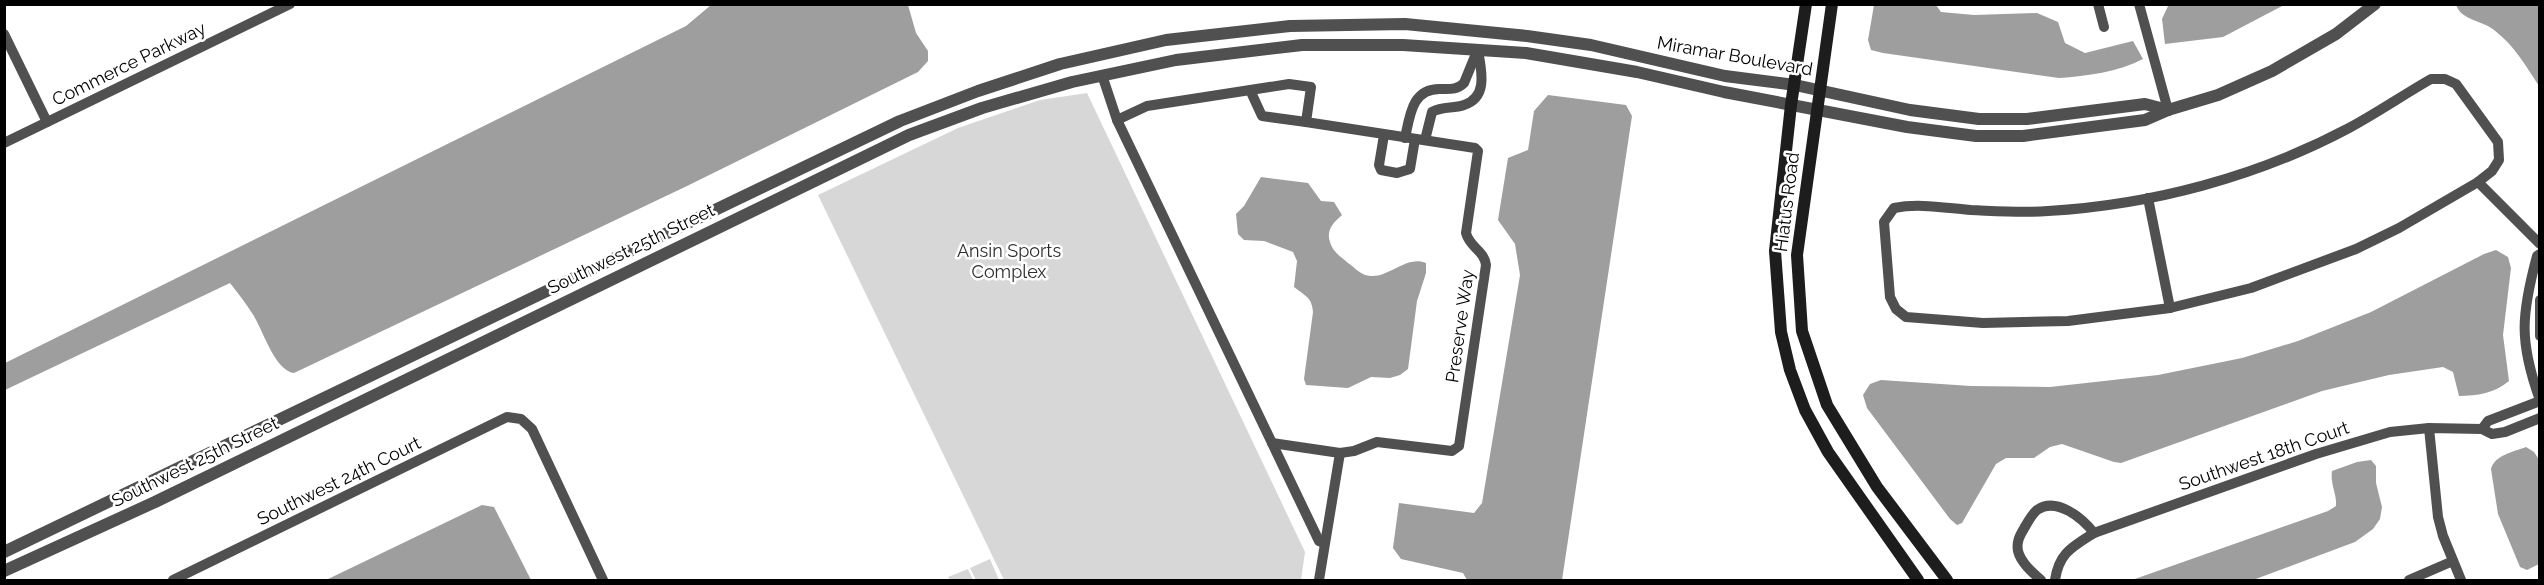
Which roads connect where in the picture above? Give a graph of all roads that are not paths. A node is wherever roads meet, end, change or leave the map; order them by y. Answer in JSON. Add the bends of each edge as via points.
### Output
{"nodes":[{"id":1,"x":290,"y":4,"type":"edge"},
{"id":2,"x":1806,"y":4,"type":"edge"},
{"id":3,"x":1832,"y":4,"type":"edge"},
{"id":4,"x":2098,"y":4,"type":"edge"},
{"id":5,"x":2139,"y":4,"type":"edge"},
{"id":6,"x":2374,"y":4,"type":"edge"},
{"id":7,"x":1294,"y":26,"type":"joint"},
{"id":8,"x":2104,"y":27,"type":"dead end"},
{"id":9,"x":4,"y":34,"type":"edge"},
{"id":10,"x":1302,"y":45,"type":"joint"},
{"id":11,"x":1478,"y":49,"type":"junction"},
{"id":12,"x":1102,"y":75,"type":"junction"},
{"id":13,"x":1795,"y":85,"type":"junction"},
{"id":14,"x":1250,"y":90,"type":"junction"},
{"id":15,"x":1820,"y":90,"type":"junction"},
{"id":16,"x":1791,"y":105,"type":"junction"},
{"id":17,"x":1818,"y":110,"type":"junction"},
{"id":18,"x":2168,"y":110,"type":"junction"},
{"id":19,"x":1116,"y":120,"type":"junction"},
{"id":20,"x":47,"y":122,"type":"junction"},
{"id":21,"x":1306,"y":122,"type":"junction"},
{"id":22,"x":1384,"y":135,"type":"junction"},
{"id":23,"x":1415,"y":139,"type":"junction"},
{"id":24,"x":4,"y":143,"type":"edge"},
{"id":25,"x":2478,"y":182,"type":"junction"},
{"id":26,"x":2148,"y":198,"type":"junction"},
{"id":27,"x":2540,"y":243,"type":"edge"},
{"id":28,"x":2540,"y":254,"type":"edge"},
{"id":29,"x":2540,"y":300,"type":"edge"},
{"id":30,"x":2170,"y":308,"type":"junction"},
{"id":31,"x":2540,"y":336,"type":"edge"},
{"id":32,"x":2540,"y":401,"type":"edge"},
{"id":33,"x":2540,"y":418,"type":"edge"},
{"id":34,"x":2429,"y":428,"type":"junction"},
{"id":35,"x":2482,"y":429,"type":"junction"},
{"id":36,"x":1272,"y":443,"type":"junction"},
{"id":37,"x":1854,"y":451,"type":"junction"},
{"id":38,"x":1340,"y":453,"type":"junction"},
{"id":39,"x":1836,"y":463,"type":"junction"},
{"id":40,"x":2094,"y":533,"type":"junction"},
{"id":41,"x":1324,"y":543,"type":"junction"},
{"id":42,"x":4,"y":552,"type":"edge"},
{"id":43,"x":2453,"y":561,"type":"junction"},
{"id":44,"x":4,"y":571,"type":"edge"},
{"id":45,"x":173,"y":580,"type":"edge"},
{"id":46,"x":603,"y":580,"type":"edge"},
{"id":47,"x":1318,"y":580,"type":"edge"},
{"id":48,"x":1918,"y":580,"type":"edge"},
{"id":49,"x":1947,"y":580,"type":"edge"},
{"id":50,"x":2042,"y":580,"type":"edge"},
{"id":51,"x":2055,"y":580,"type":"edge"},
{"id":52,"x":2409,"y":580,"type":"edge"},
{"id":53,"x":2461,"y":580,"type":"edge"}],
"edges":[{"from":1,"to":20,"type":"street","name":"Commerce Parkway"},
{"from":2,"to":13,"type":"main road","name":"Hiatus Road"},
{"from":3,"to":15,"type":"main road","name":"Hiatus Road"},
{"from":4,"to":8,"type":"street"},
{"from":5,"to":18,"type":"street"},
{"from":6,"to":18,"type":"street","name":"Miramar Boulevard","via":[[2336,34],[2272,71],[2218,95]]},
{"from":7,"to":13,"type":"street","name":"Miramar Boulevard","via":[[1405,24],[1527,36],[1592,45],[1725,76]]},
{"from":7,"to":42,"type":"street","name":"Southwest 25th Street","via":[[1166,40],[1060,64],[900,121]]},
{"from":9,"to":20,"type":"street"},
{"from":10,"to":11,"type":"street","name":"Miramar Boulevard"},
{"from":10,"to":12,"type":"street","name":"Southwest 25th Street","via":[[1176,60]]},
{"from":11,"to":16,"type":"street","name":"Miramar Boulevard","via":[[1637,72]]},
{"from":11,"to":23,"type":"street","via":[[1482,77],[1475,99],[1466,105],[1432,112]]},
{"from":11,"to":23,"type":"street","via":[[1460,87],[1431,88],[1415,100]]},
{"from":12,"to":19,"type":"street"},
{"from":12,"to":44,"type":"street","name":"Southwest 25th Street","via":[[982,108],[909,135]]},
{"from":13,"to":15,"type":"street","name":"Miramar Boulevard"},
{"from":13,"to":16,"type":"main road","name":"Hiatus Road"},
{"from":14,"to":19,"type":"street","via":[[1147,106]]},
{"from":14,"to":21,"type":"street","name":"Preserve Way","via":[[1262,116]]},
{"from":14,"to":21,"type":"street","via":[[1288,84],[1311,87]]},
{"from":15,"to":17,"type":"main road","name":"Hiatus Road"},
{"from":15,"to":18,"type":"street","name":"Miramar Boulevard","via":[[1910,110],[1979,119],[2037,118],[2145,104]]},
{"from":16,"to":17,"type":"street","name":"Miramar Boulevard"},
{"from":16,"to":39,"type":"main road","name":"Hiatus Road","via":[[1775,251],[1781,332],[1805,410]]},
{"from":17,"to":18,"type":"street","name":"Miramar Boulevard","via":[[1976,136],[2023,136],[2145,120]]},
{"from":17,"to":37,"type":"main road","name":"Hiatus Road","via":[[1797,255],[1802,331],[1827,405]]},
{"from":19,"to":36,"type":"street"},
{"from":20,"to":24,"type":"street","name":"Commerce Parkway"},
{"from":21,"to":22,"type":"street","name":"Preserve Way"},
{"from":22,"to":23,"type":"street","name":"Preserve Way"},
{"from":22,"to":23,"type":"street","via":[[1379,165],[1381,170],[1397,173],[1410,169]]},
{"from":23,"to":38,"type":"street","name":"Preserve Way","via":[[1478,151],[1466,233],[1472,245],[1482,252],[1486,265],[1459,446],[1452,451],[1374,442]]},
{"from":25,"to":26,"type":"street","via":[[2499,160],[2498,142],[2456,84],[2430,79],[2349,128],[2253,170]]},
{"from":25,"to":27,"type":"street"},
{"from":25,"to":30,"type":"street","via":[[2356,249],[2251,288]]},
{"from":26,"to":30,"type":"street"},
{"from":26,"to":30,"type":"street","via":[[2048,211],[1911,204],[1894,208],[1884,222],[1890,297],[1906,317],[1983,323],[2068,321]]},
{"from":28,"to":32,"type":"street","via":[[2525,299],[2523,324],[2530,373]]},
{"from":29,"to":31,"type":"street"},
{"from":32,"to":35,"type":"street","via":[[2488,421]]},
{"from":33,"to":35,"type":"street","name":"Southwest 18th Court","via":[[2499,433]]},
{"from":34,"to":35,"type":"street","name":"Southwest 18th Court"},
{"from":34,"to":40,"type":"street","name":"Southwest 18th Court","via":[[2390,432],[2316,454]]},
{"from":34,"to":43,"type":"street","via":[[2438,517]]},
{"from":36,"to":38,"type":"street","name":"Preserve Way"},
{"from":36,"to":41,"type":"street","via":[[1319,541]]},
{"from":37,"to":39,"type":"main road"},
{"from":37,"to":49,"type":"main road","name":"Hiatus Road"},
{"from":38,"to":41,"type":"street"},
{"from":39,"to":48,"type":"main road","name":"Hiatus Road"},
{"from":40,"to":50,"type":"street","via":[[2078,515],[2057,507],[2036,510],[2018,538],[2018,550],[2021,560]]},
{"from":40,"to":51,"type":"street","name":"Southwest 18th Court","via":[[2066,552],[2057,566]]},
{"from":41,"to":47,"type":"street"},
{"from":43,"to":52,"type":"street"},
{"from":43,"to":53,"type":"street"},
{"from":45,"to":46,"type":"street","name":"Southwest 24th Court","via":[[507,417],[520,419],[532,429]]}]}
